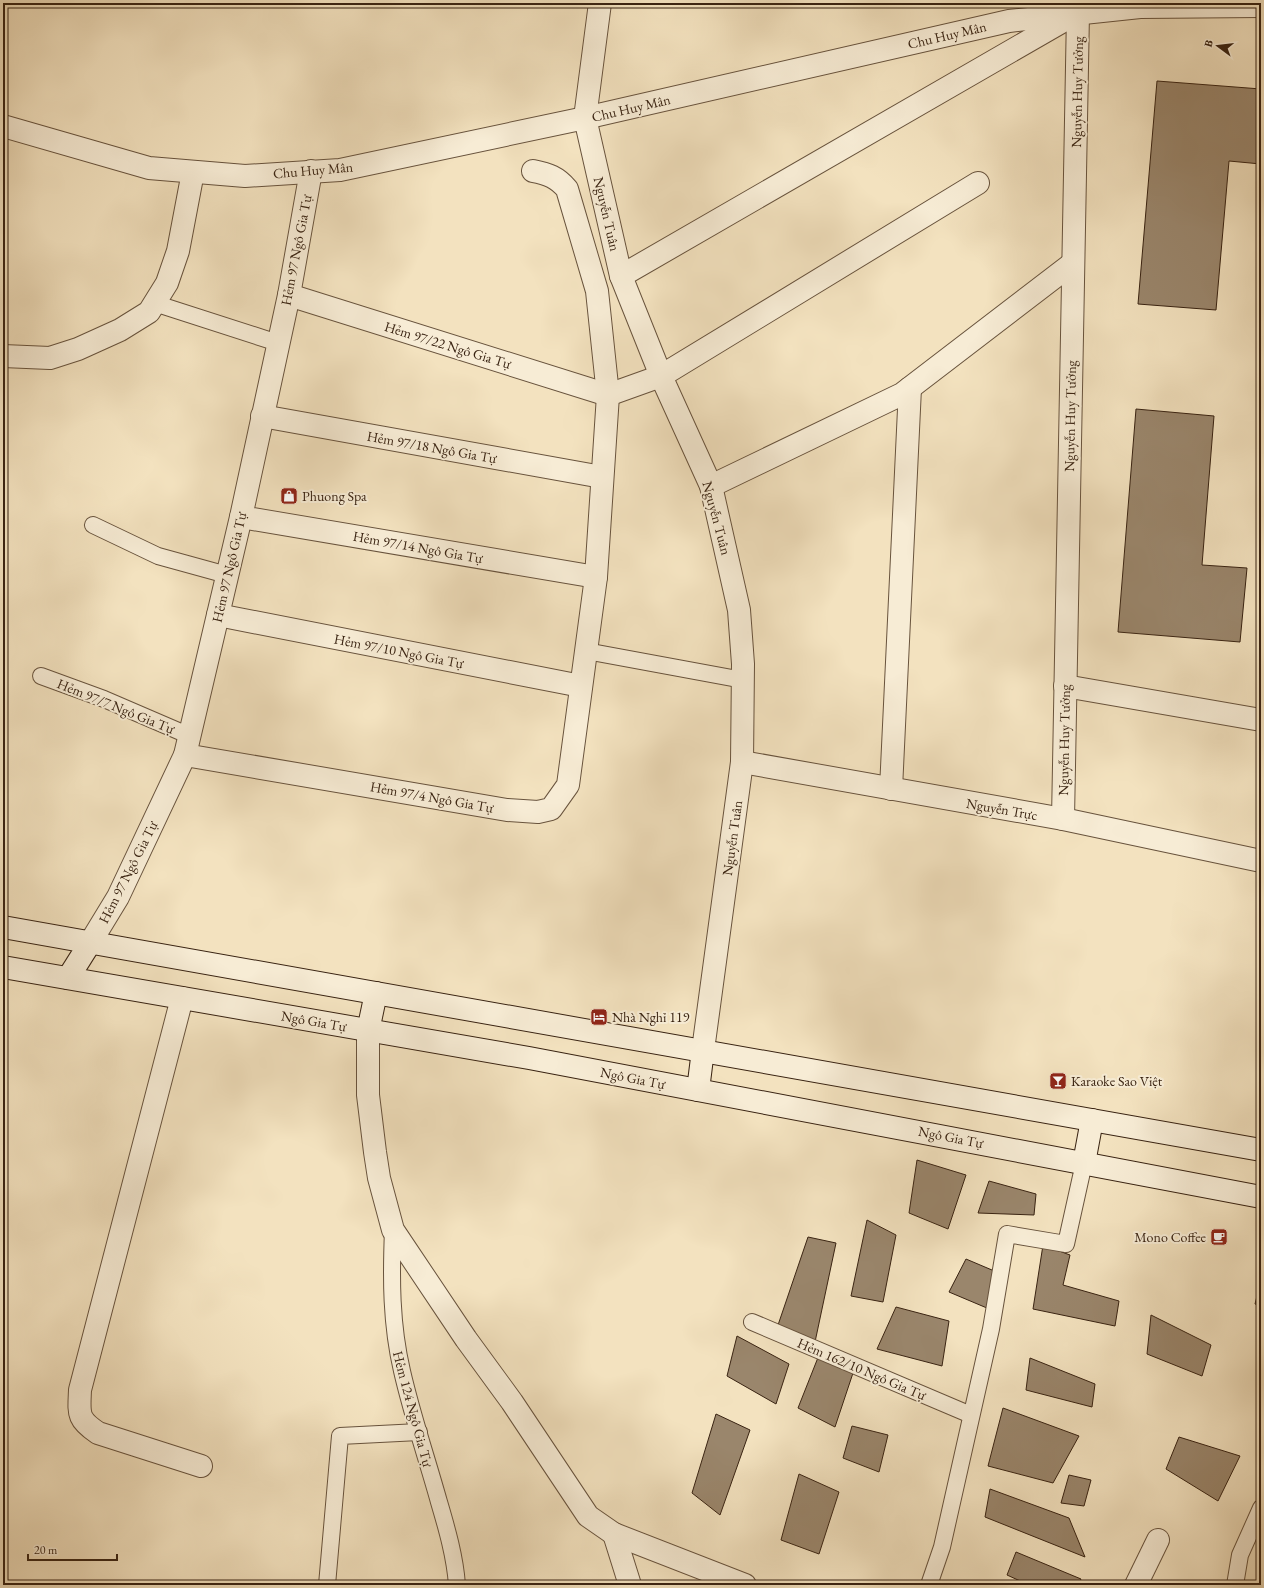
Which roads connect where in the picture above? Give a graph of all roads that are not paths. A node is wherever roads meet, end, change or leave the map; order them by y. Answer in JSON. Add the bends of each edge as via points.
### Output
{"nodes":[{"id":1,"x":600,"y":3,"type":"edge"},
{"id":2,"x":1261,"y":6,"type":"edge"},
{"id":3,"x":1078,"y":13,"type":"junction"},
{"id":4,"x":585,"y":118,"type":"junction"},
{"id":5,"x":3,"y":126,"type":"edge"},
{"id":6,"x":311,"y":171,"type":"junction"},
{"id":7,"x":533,"y":171,"type":"dead end"},
{"id":8,"x":193,"y":172,"type":"junction"},
{"id":9,"x":978,"y":183,"type":"dead end"},
{"id":10,"x":1073,"y":263,"type":"junction"},
{"id":11,"x":621,"y":276,"type":"junction"},
{"id":12,"x":288,"y":295,"type":"junction"},
{"id":13,"x":154,"y":303,"type":"junction"},
{"id":14,"x":278,"y":344,"type":"junction"},
{"id":15,"x":3,"y":356,"type":"edge"},
{"id":16,"x":662,"y":376,"type":"junction"},
{"id":17,"x":910,"y":388,"type":"junction"},
{"id":18,"x":608,"y":395,"type":"junction"},
{"id":19,"x":262,"y":416,"type":"junction"},
{"id":20,"x":602,"y":477,"type":"junction"},
{"id":21,"x":711,"y":486,"type":"junction"},
{"id":22,"x":240,"y":517,"type":"junction"},
{"id":23,"x":93,"y":525,"type":"dead end"},
{"id":24,"x":227,"y":575,"type":"junction"},
{"id":25,"x":596,"y":577,"type":"junction"},
{"id":26,"x":218,"y":615,"type":"junction"},
{"id":27,"x":586,"y":651,"type":"junction"},
{"id":28,"x":41,"y":676,"type":"dead end"},
{"id":29,"x":743,"y":680,"type":"junction"},
{"id":30,"x":581,"y":686,"type":"junction"},
{"id":31,"x":1065,"y":686,"type":"junction"},
{"id":32,"x":1261,"y":720,"type":"edge"},
{"id":33,"x":188,"y":745,"type":"junction"},
{"id":34,"x":742,"y":762,"type":"junction"},
{"id":35,"x":891,"y":789,"type":"junction"},
{"id":36,"x":1063,"y":819,"type":"junction"},
{"id":37,"x":1261,"y":861,"type":"edge"},
{"id":38,"x":3,"y":927,"type":"edge"},
{"id":39,"x":90,"y":943,"type":"junction"},
{"id":40,"x":3,"y":967,"type":"edge"},
{"id":41,"x":68,"y":978,"type":"junction"},
{"id":42,"x":376,"y":993,"type":"junction"},
{"id":43,"x":182,"y":998,"type":"junction"},
{"id":44,"x":368,"y":1031,"type":"junction"},
{"id":45,"x":703,"y":1050,"type":"junction"},
{"id":46,"x":698,"y":1090,"type":"junction"},
{"id":47,"x":1092,"y":1120,"type":"junction"},
{"id":48,"x":1261,"y":1150,"type":"edge"},
{"id":49,"x":1084,"y":1163,"type":"junction"},
{"id":50,"x":1261,"y":1197,"type":"edge"},
{"id":51,"x":393,"y":1230,"type":"junction"},
{"id":52,"x":752,"y":1322,"type":"dead end"},
{"id":53,"x":972,"y":1415,"type":"junction"},
{"id":54,"x":419,"y":1432,"type":"junction"},
{"id":55,"x":201,"y":1466,"type":"dead end"},
{"id":56,"x":1261,"y":1508,"type":"edge"},
{"id":57,"x":614,"y":1534,"type":"junction"},
{"id":58,"x":1158,"y":1540,"type":"dead end"},
{"id":59,"x":327,"y":1585,"type":"edge"},
{"id":60,"x":457,"y":1585,"type":"edge"},
{"id":61,"x":630,"y":1585,"type":"edge"},
{"id":62,"x":745,"y":1585,"type":"edge"},
{"id":63,"x":929,"y":1585,"type":"edge"},
{"id":64,"x":1136,"y":1585,"type":"edge"},
{"id":65,"x":1235,"y":1585,"type":"edge"}],
"edges":[{"from":1,"to":4,"type":"street","name":"Nguyễn Tuân"},
{"from":2,"to":3,"type":"street","name":"Chu Huy Mân","via":[[1140,7]]},
{"from":3,"to":4,"type":"street","name":"Chu Huy Mân","via":[[1009,21]]},
{"from":3,"to":10,"type":"street","name":"Nguyễn Huy Tưởng"},
{"from":3,"to":11,"type":"street"},
{"from":4,"to":6,"type":"street","name":"Chu Huy Mân","via":[[340,170]]},
{"from":4,"to":11,"type":"street","name":"Nguyễn Tuân"},
{"from":5,"to":8,"type":"street","name":"Chu Huy Mân","via":[[149,168]]},
{"from":6,"to":8,"type":"street","name":"Chu Huy Mân","via":[[245,176]]},
{"from":6,"to":12,"type":"street","name":"Hẻm 97 Ngô Gia Tự"},
{"from":7,"to":18,"type":"street","name":"Hẻm 97/4 Ngô Gia Tự","via":[[559,179],[567,189],[597,291]]},
{"from":8,"to":13,"type":"street","via":[[178,250],[167,283]]},
{"from":9,"to":16,"type":"street"},
{"from":10,"to":17,"type":"street"},
{"from":10,"to":31,"type":"street","name":"Nguyễn Huy Tưởng"},
{"from":11,"to":16,"type":"street","name":"Nguyễn Tuân"},
{"from":12,"to":14,"type":"street","name":"Hẻm 97 Ngô Gia Tự"},
{"from":12,"to":18,"type":"street","name":"Hẻm 97/22 Ngô Gia Tự"},
{"from":13,"to":14,"type":"lane"},
{"from":13,"to":15,"type":"street","via":[[149,312],[120,330],[78,349],[50,358]]},
{"from":14,"to":19,"type":"street","name":"Hẻm 97 Ngô Gia Tự"},
{"from":16,"to":18,"type":"street"},
{"from":16,"to":21,"type":"street","name":"Nguyễn Tuân"},
{"from":17,"to":21,"type":"street"},
{"from":17,"to":35,"type":"street"},
{"from":18,"to":20,"type":"street","name":"Hẻm 97/4 Ngô Gia Tự"},
{"from":19,"to":20,"type":"street","name":"Hẻm 97/18 Ngô Gia Tự"},
{"from":19,"to":22,"type":"street","name":"Hẻm 97 Ngô Gia Tự"},
{"from":20,"to":25,"type":"street","name":"Hẻm 97/4 Ngô Gia Tự"},
{"from":21,"to":29,"type":"street","name":"Nguyễn Tuân","via":[[739,610]]},
{"from":22,"to":24,"type":"street","name":"Hẻm 97 Ngô Gia Tự"},
{"from":22,"to":25,"type":"street","name":"Hẻm 97/14 Ngô Gia Tự"},
{"from":23,"to":24,"type":"lane","via":[[158,556]]},
{"from":24,"to":26,"type":"street","name":"Hẻm 97 Ngô Gia Tự"},
{"from":25,"to":27,"type":"street","name":"Hẻm 97/4 Ngô Gia Tự"},
{"from":26,"to":30,"type":"street","name":"Hẻm 97/10 Ngô Gia Tự"},
{"from":26,"to":33,"type":"street","name":"Hẻm 97 Ngô Gia Tự"},
{"from":27,"to":29,"type":"lane"},
{"from":27,"to":30,"type":"street","name":"Hẻm 97/4 Ngô Gia Tự"},
{"from":28,"to":33,"type":"lane","name":"Hẻm 97/7 Ngô Gia Tự","via":[[104,699]]},
{"from":29,"to":34,"type":"street","name":"Nguyễn Tuân"},
{"from":30,"to":33,"type":"street","name":"Hẻm 97/4 Ngô Gia Tự","via":[[568,785],[551,809],[538,812],[507,810]]},
{"from":31,"to":32,"type":"street"},
{"from":31,"to":36,"type":"street","name":"Nguyễn Huy Tưởng"},
{"from":33,"to":39,"type":"street","name":"Hẻm 97 Ngô Gia Tự","via":[[118,897]]},
{"from":34,"to":35,"type":"street","name":"Nguyễn Trực"},
{"from":34,"to":45,"type":"street","name":"Nguyễn Tuân"},
{"from":35,"to":36,"type":"street","name":"Nguyễn Trực"},
{"from":36,"to":37,"type":"street","name":"Nguyễn Trực"},
{"from":38,"to":39,"type":"street"},
{"from":39,"to":41,"type":"street","name":"Hẻm 97 Ngô Gia Tự"},
{"from":39,"to":42,"type":"street"},
{"from":40,"to":41,"type":"street","name":"Ngô Gia Tự"},
{"from":41,"to":43,"type":"street","name":"Ngô Gia Tự"},
{"from":42,"to":44,"type":"street"},
{"from":42,"to":45,"type":"street"},
{"from":43,"to":44,"type":"street","name":"Ngô Gia Tự"},
{"from":43,"to":55,"type":"street","via":[[80,1390],[79,1411],[84,1424],[98,1433]]},
{"from":44,"to":46,"type":"street","name":"Ngô Gia Tự"},
{"from":44,"to":51,"type":"street","via":[[368,1095],[378,1178]]},
{"from":45,"to":46,"type":"street","name":"Nguyễn Tuân"},
{"from":45,"to":47,"type":"street"},
{"from":46,"to":49,"type":"street","name":"Ngô Gia Tự"},
{"from":47,"to":48,"type":"street"},
{"from":47,"to":49,"type":"street"},
{"from":49,"to":50,"type":"street","name":"Ngô Gia Tự"},
{"from":49,"to":53,"type":"lane","via":[[1066,1244],[1007,1234],[991,1329]]},
{"from":51,"to":54,"type":"lane","name":"Hẻm 124 Ngô Gia Tự","via":[[391,1280],[394,1335]]},
{"from":51,"to":57,"type":"street","via":[[466,1339],[543,1446],[588,1516]]},
{"from":52,"to":53,"type":"lane","name":"Hẻm 162/10 Ngô Gia Tự"},
{"from":53,"to":63,"type":"lane","via":[[942,1547]]},
{"from":54,"to":59,"type":"lane","via":[[340,1436]]},
{"from":54,"to":60,"type":"lane","name":"Hẻm 124 Ngô Gia Tự","via":[[448,1533]]},
{"from":56,"to":65,"type":"lane","via":[[1240,1555]]},
{"from":57,"to":61,"type":"street"},
{"from":57,"to":62,"type":"street"},
{"from":58,"to":64,"type":"street"}]}
